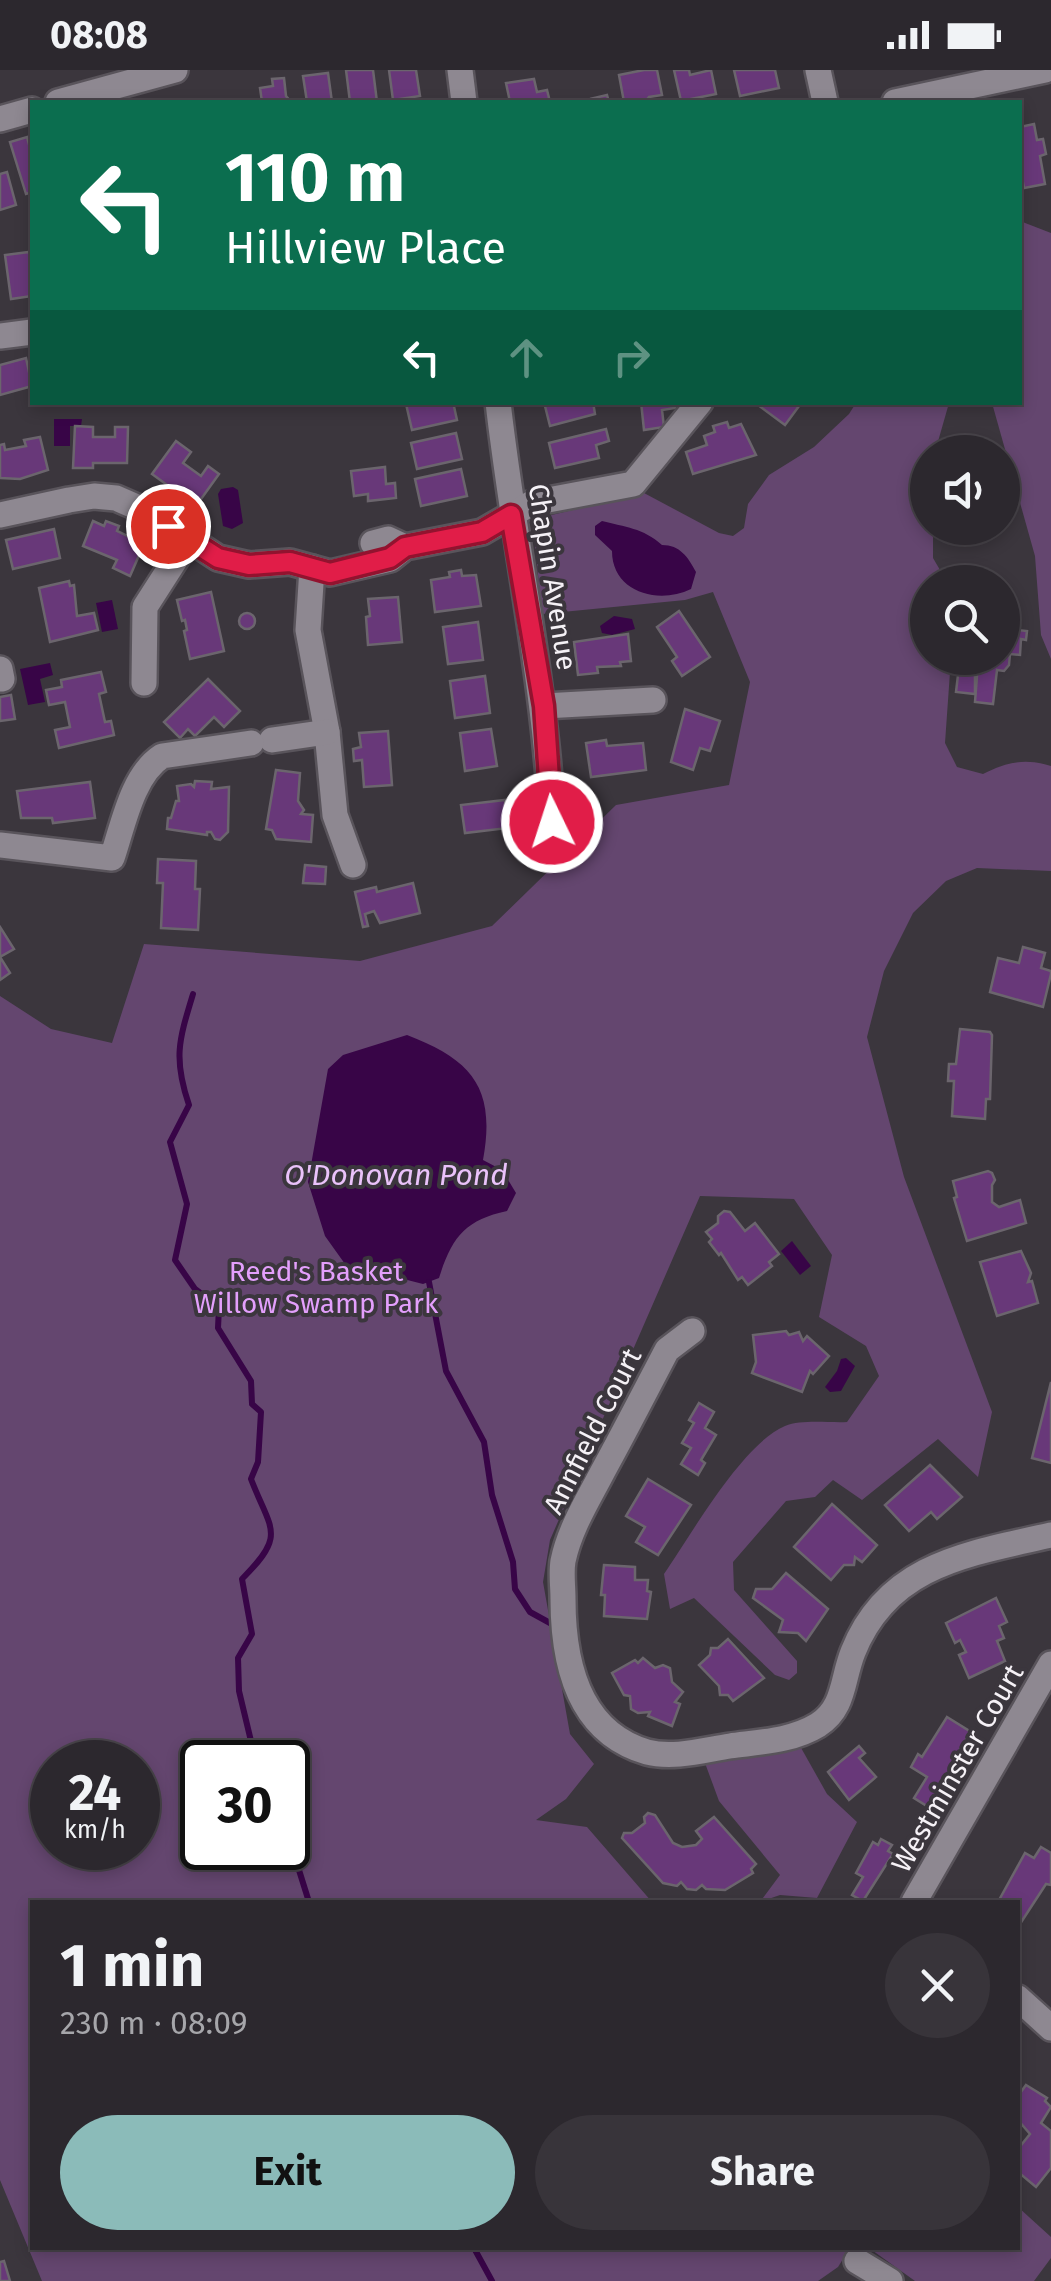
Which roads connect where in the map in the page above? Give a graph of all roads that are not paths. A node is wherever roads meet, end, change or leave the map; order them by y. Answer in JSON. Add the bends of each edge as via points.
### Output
{"nodes":[{"id":1,"x":175,"y":70,"type":"edge"},
{"id":2,"x":460,"y":70,"type":"edge"},
{"id":3,"x":818,"y":70,"type":"edge"},
{"id":4,"x":1046,"y":70,"type":"edge"},
{"id":5,"x":65,"y":100,"type":"edge"},
{"id":6,"x":464,"y":100,"type":"edge"},
{"id":7,"x":825,"y":100,"type":"edge"},
{"id":8,"x":904,"y":100,"type":"edge"},
{"id":9,"x":30,"y":111,"type":"edge"},
{"id":10,"x":0,"y":119,"type":"edge"},
{"id":11,"x":30,"y":332,"type":"edge"},
{"id":12,"x":0,"y":336,"type":"edge"},
{"id":13,"x":498,"y":405,"type":"edge"},
{"id":14,"x":698,"y":405,"type":"edge"},
{"id":15,"x":0,"y":515,"type":"edge"},
{"id":16,"x":511,"y":515,"type":"junction"},
{"id":17,"x":188,"y":540,"type":"junction"},
{"id":18,"x":373,"y":543,"type":"dead end"},
{"id":19,"x":405,"y":547,"type":"junction"},
{"id":20,"x":312,"y":568,"type":"junction"},
{"id":21,"x":144,"y":683,"type":"dead end"},
{"id":22,"x":653,"y":700,"type":"dead end"},
{"id":23,"x":544,"y":706,"type":"junction"},
{"id":24,"x":327,"y":732,"type":"junction"},
{"id":25,"x":552,"y":822,"type":"dead end"},
{"id":26,"x":0,"y":845,"type":"edge"},
{"id":27,"x":352,"y":865,"type":"dead end"},
{"id":28,"x":692,"y":1331,"type":"dead end"},
{"id":29,"x":1051,"y":1535,"type":"edge"},
{"id":30,"x":1051,"y":1664,"type":"edge"},
{"id":31,"x":915,"y":1900,"type":"edge"},
{"id":32,"x":1020,"y":2000,"type":"edge"},
{"id":33,"x":1051,"y":2028,"type":"edge"},
{"id":34,"x":857,"y":2261,"type":"dead end"},
{"id":35,"x":890,"y":2281,"type":"edge"}],
"edges":[{"from":1,"to":5,"type":"street"},
{"from":2,"to":6,"type":"street"},
{"from":3,"to":7,"type":"street"},
{"from":4,"to":8,"type":"street"},
{"from":9,"to":10,"type":"street"},
{"from":11,"to":12,"type":"street"},
{"from":13,"to":16,"type":"street","name":"Chapin Avenue"},
{"from":14,"to":16,"type":"street","via":[[633,484],[532,503]]},
{"from":15,"to":17,"type":"street","via":[[116,498]]},
{"from":16,"to":19,"type":"street","via":[[482,532]]},
{"from":16,"to":23,"type":"street","name":"Chapin Avenue"},
{"from":17,"to":20,"type":"street","via":[[218,558],[249,565]]},
{"from":17,"to":21,"type":"street","via":[[145,607]]},
{"from":18,"to":19,"type":"street"},
{"from":19,"to":20,"type":"street","via":[[390,558],[330,573]]},
{"from":20,"to":24,"type":"street","via":[[308,630]]},
{"from":22,"to":23,"type":"street"},
{"from":23,"to":25,"type":"street","name":"Chapin Avenue"},
{"from":24,"to":26,"type":"street","via":[[162,756],[139,783],[112,858]]},
{"from":24,"to":27,"type":"street","via":[[335,815]]},
{"from":28,"to":29,"type":"street","name":"Annfield Court","via":[[667,1350],[573,1529],[562,1565],[572,1678],[598,1723],[623,1742],[673,1754],[803,1733],[840,1702],[866,1624],[895,1589],[953,1561]]},
{"from":30,"to":31,"type":"street","name":"Westminster Court"},
{"from":32,"to":33,"type":"street"},
{"from":34,"to":35,"type":"street"}]}
